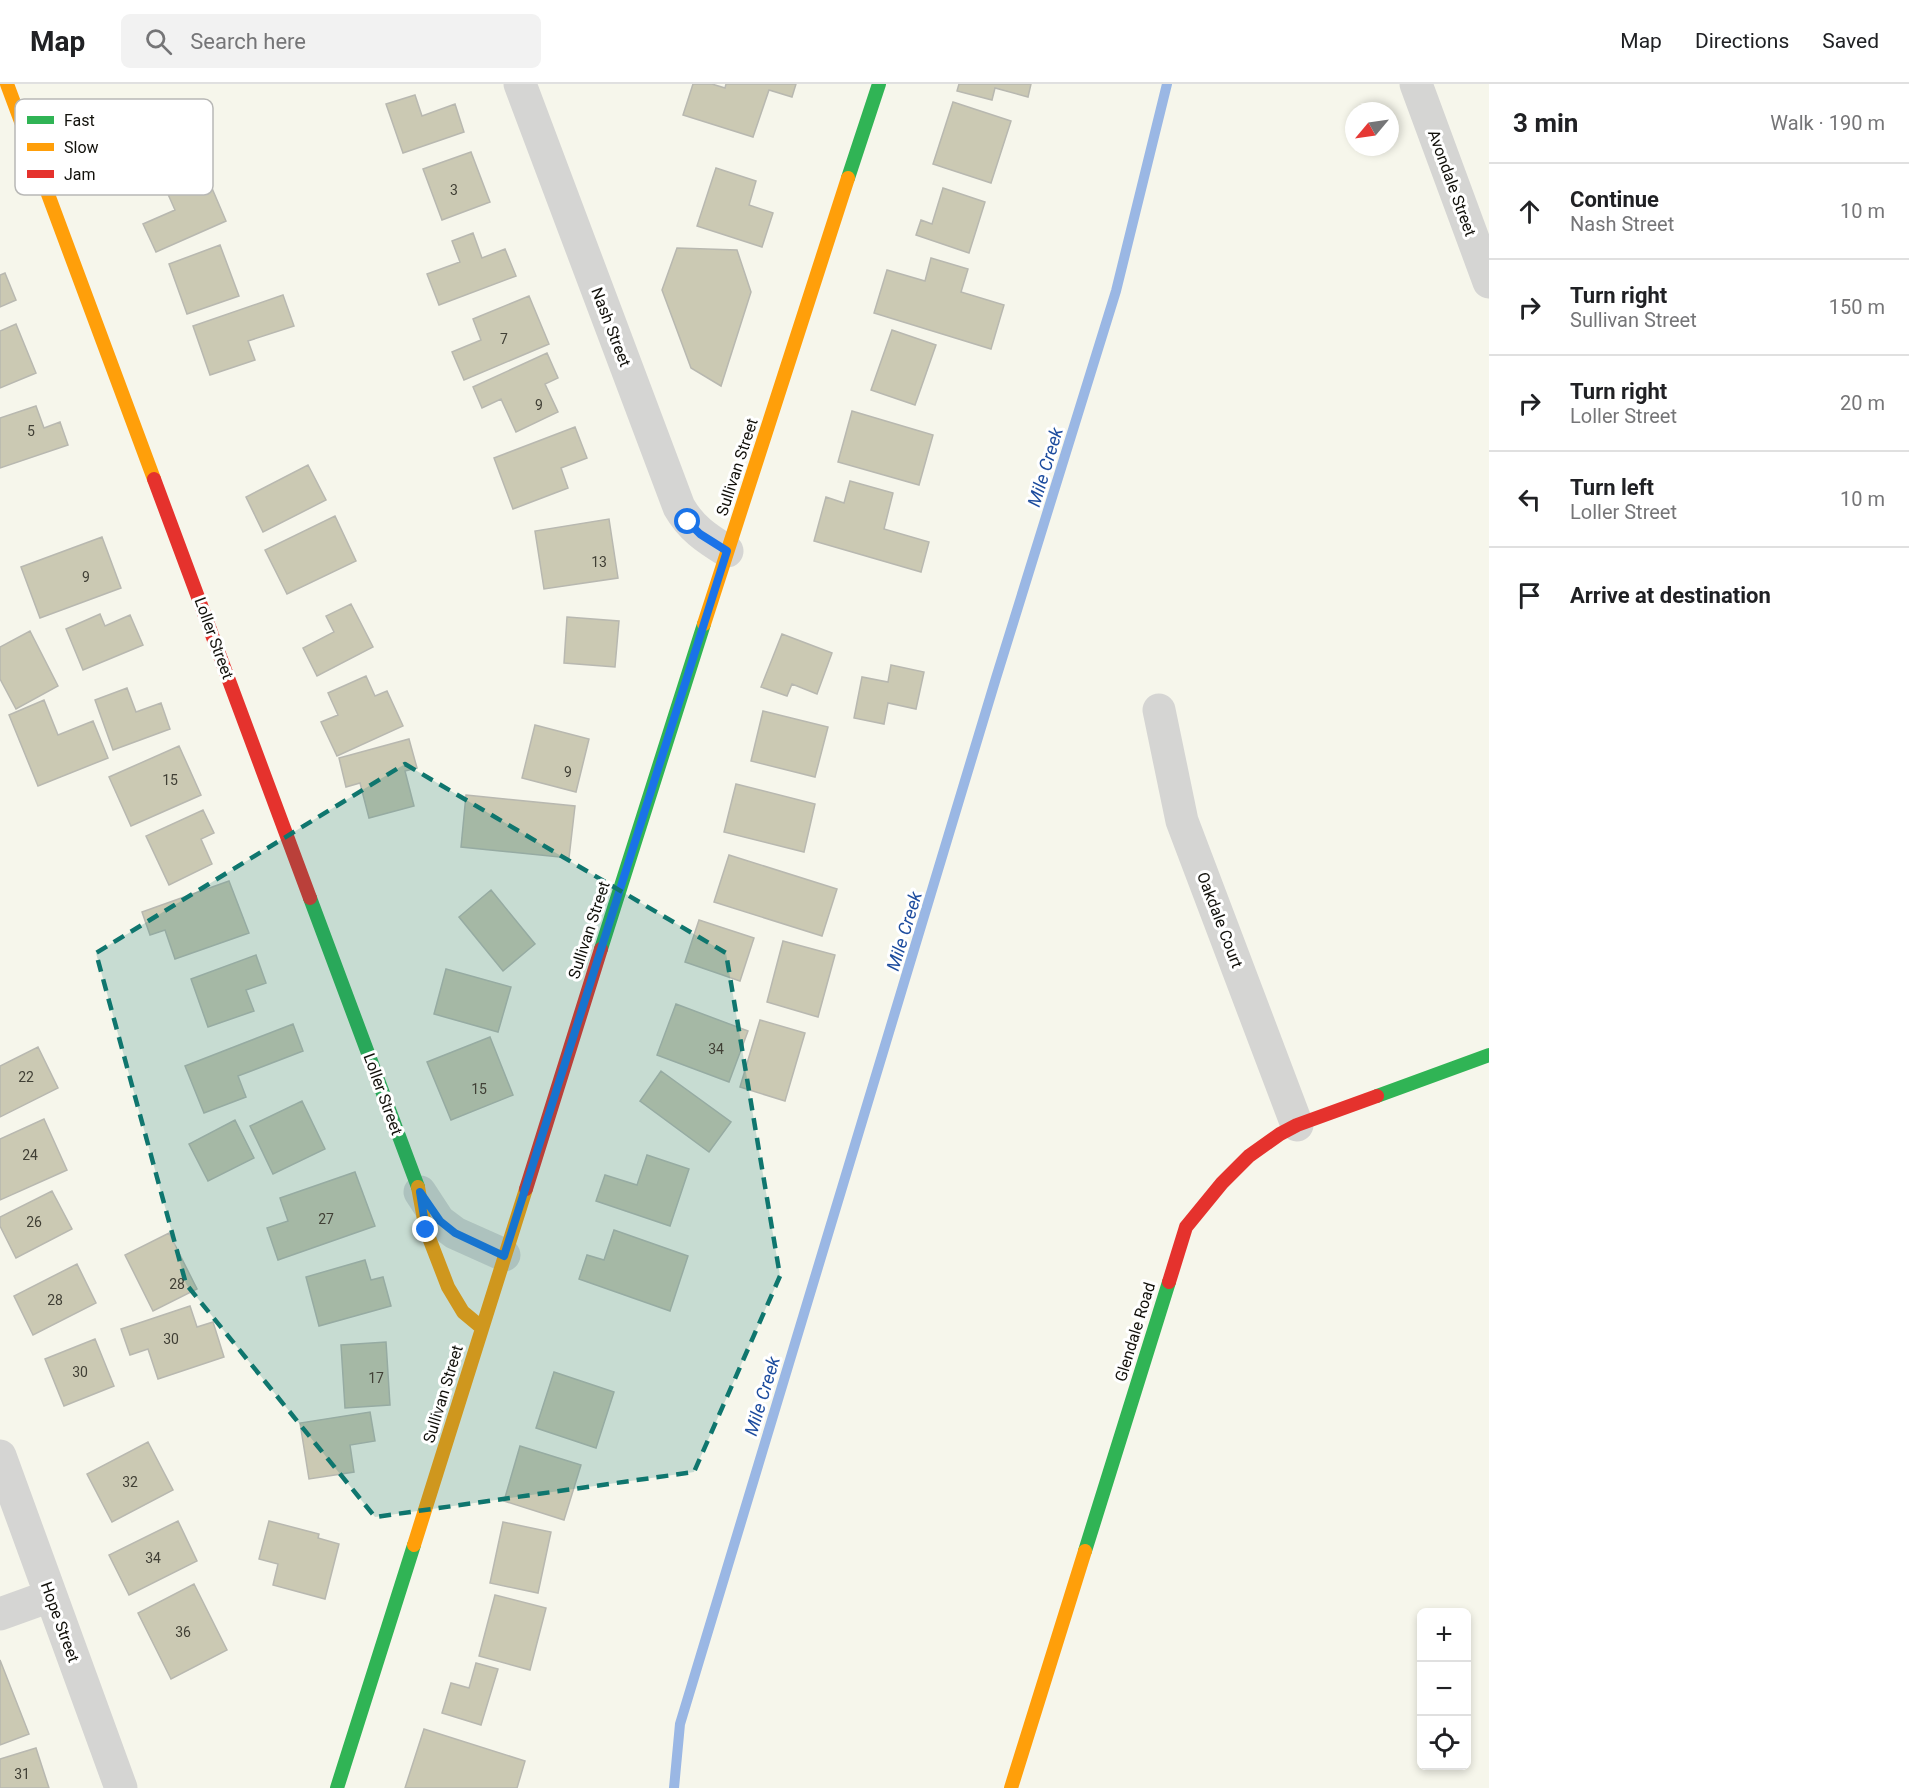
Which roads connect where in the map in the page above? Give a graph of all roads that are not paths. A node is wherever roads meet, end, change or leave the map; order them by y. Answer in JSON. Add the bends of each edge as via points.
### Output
{"nodes":[{"id":1,"x":7,"y":84,"type":"edge"},
{"id":2,"x":520,"y":84,"type":"edge"},
{"id":3,"x":879,"y":84,"type":"edge"},
{"id":4,"x":1416,"y":84,"type":"edge"},
{"id":5,"x":15,"y":105,"type":"edge"},
{"id":6,"x":48,"y":195,"type":"edge"},
{"id":7,"x":1489,"y":282,"type":"edge"},
{"id":8,"x":727,"y":551,"type":"junction"},
{"id":9,"x":1158,"y":710,"type":"dead end"},
{"id":10,"x":1489,"y":1054,"type":"edge"},
{"id":11,"x":1297,"y":1125,"type":"junction"},
{"id":12,"x":420,"y":1192,"type":"junction"},
{"id":13,"x":504,"y":1256,"type":"junction"},
{"id":14,"x":482,"y":1327,"type":"junction"},
{"id":15,"x":0,"y":1456,"type":"edge"},
{"id":16,"x":50,"y":1596,"type":"junction"},
{"id":17,"x":0,"y":1614,"type":"edge"},
{"id":18,"x":121,"y":1788,"type":"edge"},
{"id":19,"x":338,"y":1788,"type":"edge"},
{"id":20,"x":1011,"y":1788,"type":"edge"}],
"edges":[{"from":1,"to":5,"type":"street","name":"Loller Street"},
{"from":2,"to":8,"type":"street","name":"Nash Street","via":[[679,507],[700,534]]},
{"from":3,"to":8,"type":"street","name":"Sullivan Street"},
{"from":4,"to":7,"type":"street","name":"Avondale Street"},
{"from":6,"to":12,"type":"street","name":"Loller Street"},
{"from":8,"to":13,"type":"street","name":"Sullivan Street"},
{"from":9,"to":11,"type":"street","name":"Oakdale Court","via":[[1182,821]]},
{"from":10,"to":11,"type":"street","name":"Glendale Road"},
{"from":11,"to":20,"type":"street","name":"Glendale Road","via":[[1249,1155],[1186,1227]]},
{"from":12,"to":13,"type":"street","name":"Loller Street","via":[[440,1221],[455,1233]]},
{"from":12,"to":14,"type":"street","name":"Loller Street","via":[[426,1230],[448,1287],[464,1311]]},
{"from":13,"to":14,"type":"street","name":"Sullivan Street"},
{"from":14,"to":19,"type":"street","name":"Sullivan Street"},
{"from":15,"to":16,"type":"street","name":"Hope Street"},
{"from":16,"to":17,"type":"street"},
{"from":16,"to":18,"type":"street","name":"Hope Street"}]}
